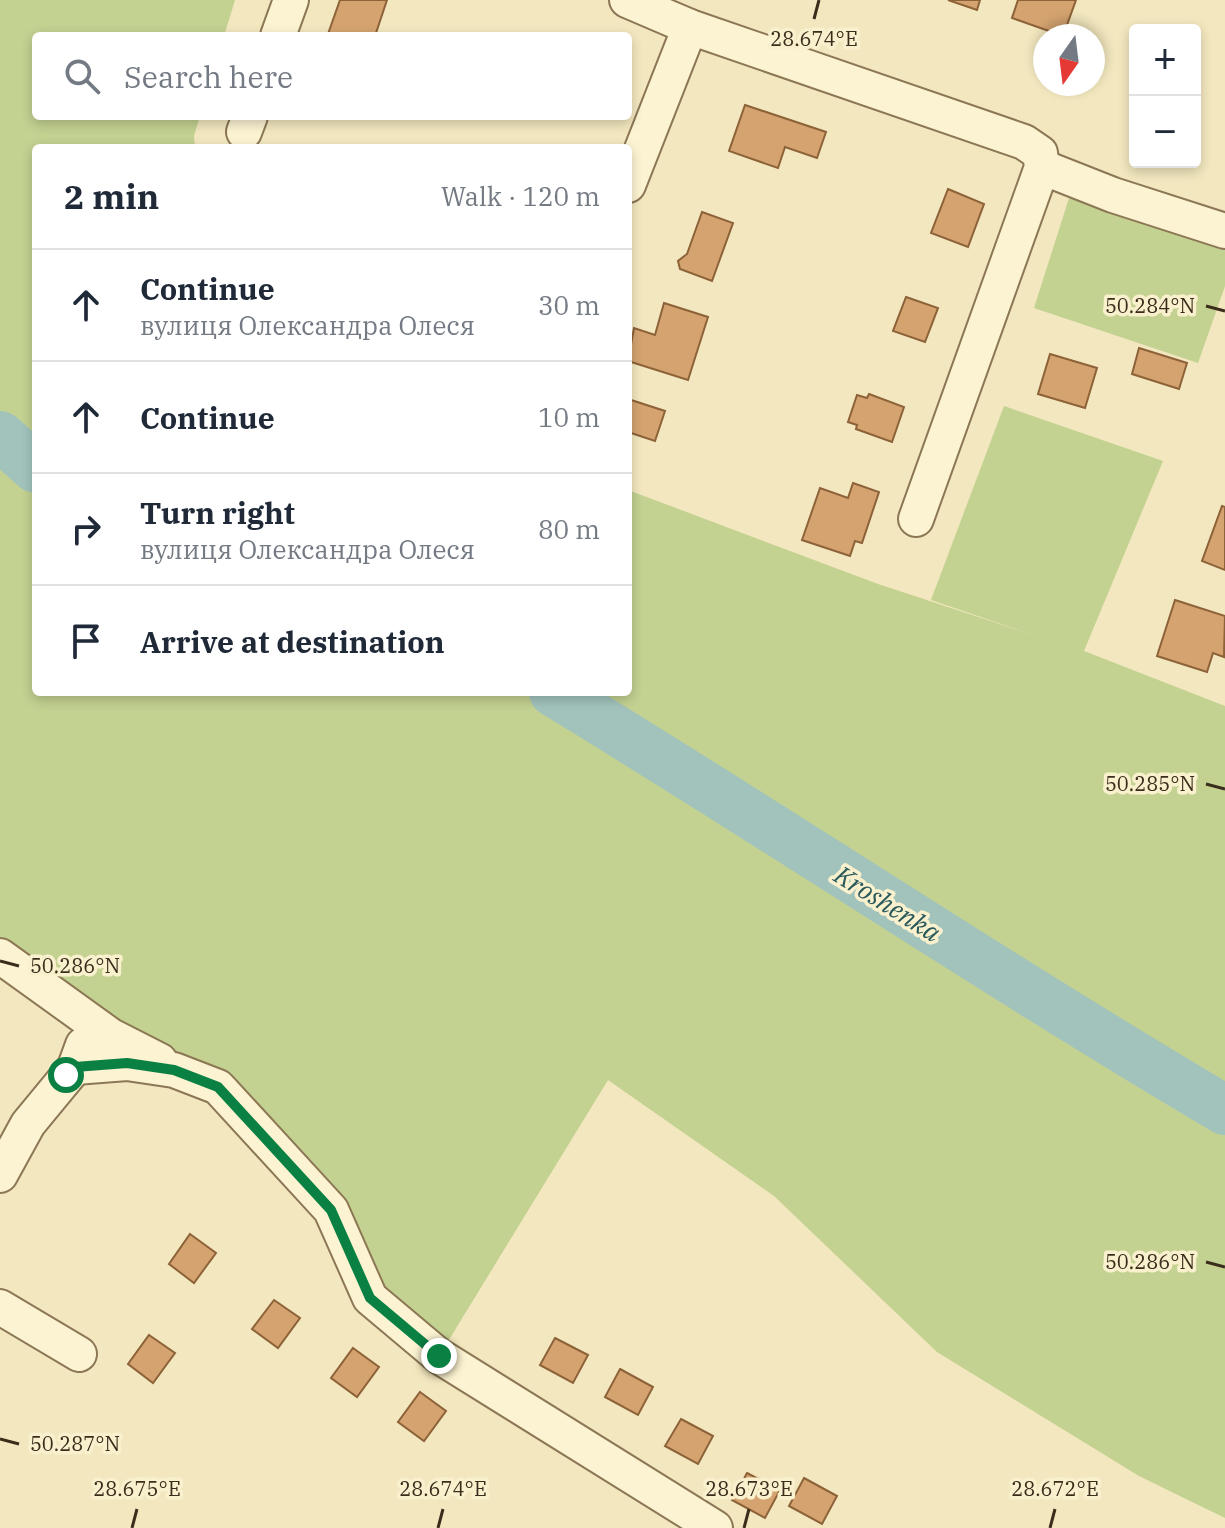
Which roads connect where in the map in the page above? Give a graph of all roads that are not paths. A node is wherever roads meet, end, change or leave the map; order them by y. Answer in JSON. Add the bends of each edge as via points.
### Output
{"nodes":[{"id":1,"x":291,"y":0,"type":"edge"},
{"id":2,"x":627,"y":0,"type":"edge"},
{"id":3,"x":690,"y":27,"type":"junction"},
{"id":4,"x":279,"y":32,"type":"edge"},
{"id":5,"x":1042,"y":167,"type":"junction"},
{"id":6,"x":632,"y":175,"type":"edge"},
{"id":7,"x":1225,"y":231,"type":"edge"},
{"id":8,"x":916,"y":519,"type":"dead end"},
{"id":9,"x":0,"y":956,"type":"edge"},
{"id":10,"x":72,"y":1007,"type":"junction"},
{"id":11,"x":75,"y":1067,"type":"junction"},
{"id":12,"x":174,"y":1070,"type":"junction"},
{"id":13,"x":0,"y":1175,"type":"edge"},
{"id":14,"x":0,"y":1307,"type":"edge"},
{"id":15,"x":79,"y":1354,"type":"dead end"},
{"id":16,"x":715,"y":1528,"type":"edge"}],
"edges":[{"from":1,"to":4,"type":"street"},
{"from":2,"to":3,"type":"street"},
{"from":3,"to":5,"type":"street","via":[[1024,142],[1040,153]]},
{"from":3,"to":6,"type":"street"},
{"from":5,"to":7,"type":"street"},
{"from":5,"to":8,"type":"street"},
{"from":9,"to":10,"type":"street"},
{"from":10,"to":11,"type":"street","via":[[86,1038]]},
{"from":10,"to":12,"type":"street","via":[[111,1036]]},
{"from":11,"to":12,"type":"street","via":[[127,1063]]},
{"from":11,"to":13,"type":"street","via":[[28,1124]]},
{"from":12,"to":16,"type":"street","via":[[218,1087],[331,1210],[370,1298],[439,1356]]},
{"from":14,"to":15,"type":"street"}]}
